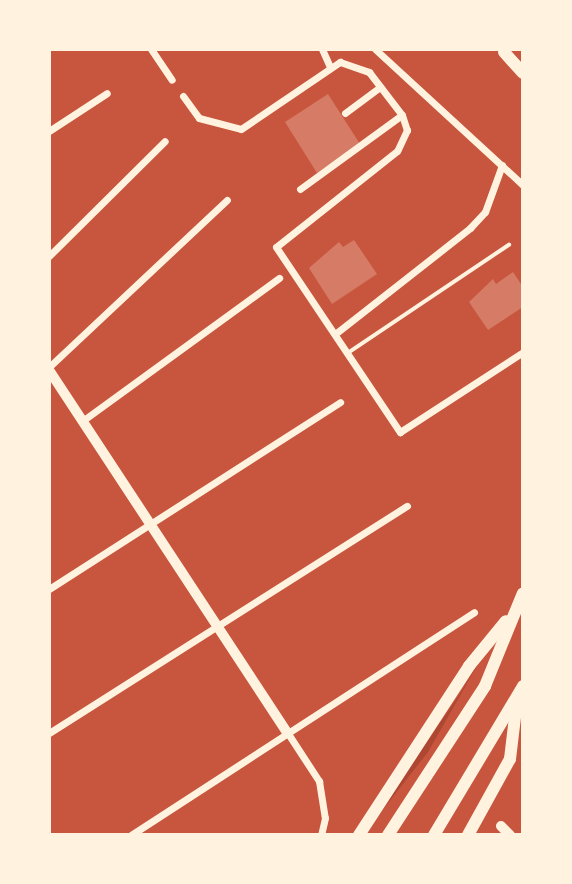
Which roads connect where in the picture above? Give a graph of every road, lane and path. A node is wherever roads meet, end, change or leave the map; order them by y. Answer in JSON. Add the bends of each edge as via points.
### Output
{"nodes":[{"id":1,"x":151,"y":49,"type":"edge"},
{"id":2,"x":322,"y":49,"type":"edge"},
{"id":3,"x":375,"y":49,"type":"edge"},
{"id":4,"x":504,"y":52,"type":"dead end"},
{"id":5,"x":330,"y":67,"type":"junction"},
{"id":6,"x":523,"y":73,"type":"edge"},
{"id":7,"x":172,"y":80,"type":"dead end"},
{"id":8,"x":380,"y":87,"type":"junction"},
{"id":9,"x":107,"y":93,"type":"dead end"},
{"id":10,"x":183,"y":96,"type":"dead end"},
{"id":11,"x":345,"y":113,"type":"dead end"},
{"id":12,"x":402,"y":115,"type":"junction"},
{"id":13,"x":49,"y":131,"type":"edge"},
{"id":14,"x":164,"y":141,"type":"dead end"},
{"id":15,"x":502,"y":165,"type":"junction"},
{"id":16,"x":523,"y":185,"type":"edge"},
{"id":17,"x":300,"y":189,"type":"dead end"},
{"id":18,"x":227,"y":200,"type":"dead end"},
{"id":19,"x":509,"y":245,"type":"dead end"},
{"id":20,"x":49,"y":256,"type":"edge"},
{"id":21,"x":279,"y":278,"type":"dead end"},
{"id":22,"x":335,"y":334,"type":"junction"},
{"id":23,"x":523,"y":352,"type":"edge"},
{"id":24,"x":348,"y":353,"type":"junction"},
{"id":25,"x":49,"y":368,"type":"edge"},
{"id":26,"x":340,"y":402,"type":"dead end"},
{"id":27,"x":85,"y":419,"type":"junction"},
{"id":28,"x":407,"y":506,"type":"dead end"},
{"id":29,"x":152,"y":522,"type":"junction"},
{"id":30,"x":49,"y":589,"type":"edge"},
{"id":31,"x":523,"y":593,"type":"edge"},
{"id":32,"x":515,"y":610,"type":"junction"},
{"id":33,"x":474,"y":612,"type":"dead end"},
{"id":34,"x":219,"y":626,"type":"junction"},
{"id":35,"x":520,"y":692,"type":"edge"},
{"id":36,"x":287,"y":732,"type":"junction"},
{"id":37,"x":49,"y":733,"type":"edge"},
{"id":38,"x":501,"y":826,"type":"dead end"},
{"id":39,"x":131,"y":835,"type":"edge"},
{"id":40,"x":321,"y":835,"type":"edge"},
{"id":41,"x":359,"y":835,"type":"edge"},
{"id":42,"x":388,"y":835,"type":"edge"},
{"id":43,"x":434,"y":835,"type":"edge"},
{"id":44,"x":468,"y":835,"type":"edge"},
{"id":45,"x":510,"y":835,"type":"edge"}],
"edges":[{"from":1,"to":7,"type":"street"},
{"from":2,"to":5,"type":"street"},
{"from":3,"to":15,"type":"street"},
{"from":4,"to":6,"type":"highway"},
{"from":5,"to":8,"type":"street","via":[[357,64]]},
{"from":5,"to":10,"type":"street","via":[[241,129],[199,118]]},
{"from":8,"to":11,"type":"street"},
{"from":8,"to":12,"type":"street"},
{"from":9,"to":13,"type":"street"},
{"from":12,"to":17,"type":"street"},
{"from":12,"to":22,"type":"street","via":[[407,130],[397,150],[276,247]]},
{"from":14,"to":20,"type":"street"},
{"from":15,"to":16,"type":"street"},
{"from":15,"to":22,"type":"street","via":[[485,212],[470,228]]},
{"from":18,"to":25,"type":"street"},
{"from":19,"to":24,"type":"lane"},
{"from":21,"to":27,"type":"street"},
{"from":22,"to":24,"type":"street"},
{"from":23,"to":24,"type":"street","via":[[400,432]]},
{"from":25,"to":27,"type":"street"},
{"from":26,"to":29,"type":"street"},
{"from":27,"to":29,"type":"street"},
{"from":28,"to":34,"type":"street"},
{"from":29,"to":30,"type":"street"},
{"from":29,"to":34,"type":"street"},
{"from":31,"to":32,"type":"highway"},
{"from":32,"to":41,"type":"highway","via":[[469,666]]},
{"from":32,"to":42,"type":"highway","via":[[485,687]]},
{"from":33,"to":36,"type":"street"},
{"from":34,"to":36,"type":"street"},
{"from":34,"to":37,"type":"street"},
{"from":35,"to":43,"type":"highway"},
{"from":35,"to":44,"type":"highway","via":[[510,759]]},
{"from":36,"to":39,"type":"street"},
{"from":36,"to":40,"type":"street","via":[[319,781],[326,818]]},
{"from":38,"to":45,"type":"street"}]}
